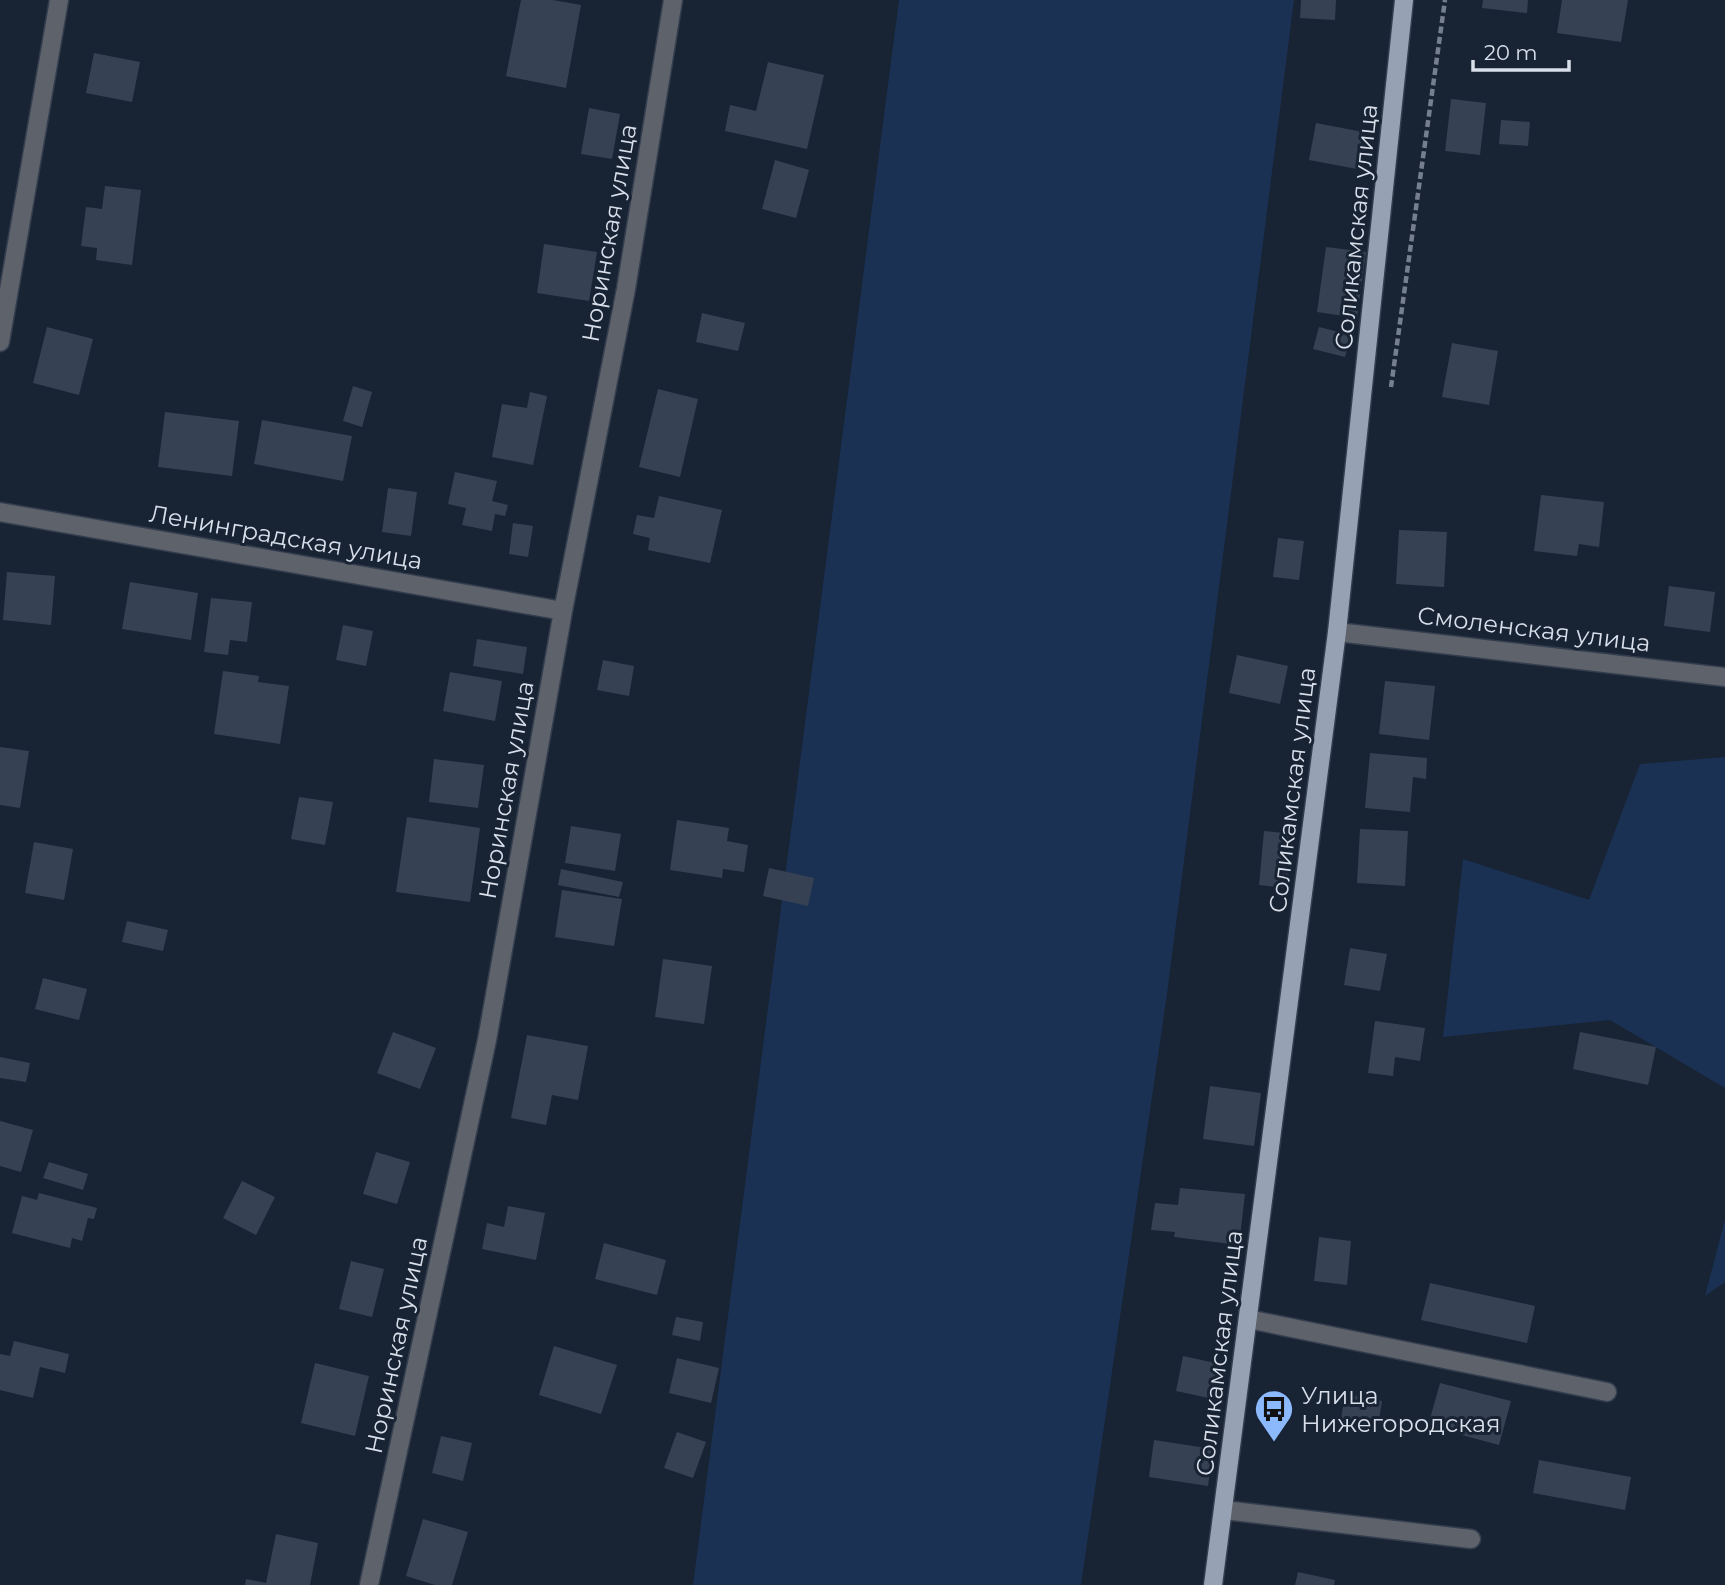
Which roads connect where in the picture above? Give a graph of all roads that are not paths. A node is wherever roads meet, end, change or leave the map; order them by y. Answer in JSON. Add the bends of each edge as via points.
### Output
{"nodes":[{"id":1,"x":59,"y":0,"type":"edge"},
{"id":2,"x":673,"y":0,"type":"edge"},
{"id":3,"x":1404,"y":0,"type":"edge"},
{"id":4,"x":0,"y":342,"type":"edge"},
{"id":5,"x":0,"y":512,"type":"edge"},
{"id":6,"x":563,"y":611,"type":"junction"},
{"id":7,"x":1337,"y":632,"type":"junction"},
{"id":8,"x":1725,"y":677,"type":"edge"},
{"id":9,"x":1248,"y":1320,"type":"junction"},
{"id":10,"x":1607,"y":1391,"type":"dead end"},
{"id":11,"x":1224,"y":1510,"type":"junction"},
{"id":12,"x":1471,"y":1539,"type":"dead end"},
{"id":13,"x":369,"y":1585,"type":"edge"},
{"id":14,"x":1213,"y":1585,"type":"edge"}],
"edges":[{"from":1,"to":4,"type":"street"},
{"from":2,"to":6,"type":"street","name":"Норинская улица","via":[[626,289]]},
{"from":3,"to":7,"type":"main road","name":"Соликамская улица"},
{"from":5,"to":6,"type":"street","name":"Ленинградская улица"},
{"from":6,"to":13,"type":"street","name":"Норинская улица","via":[[487,1040]]},
{"from":7,"to":8,"type":"street","name":"Смоленская улица"},
{"from":7,"to":9,"type":"main road","name":"Соликамская улица"},
{"from":9,"to":10,"type":"street"},
{"from":9,"to":11,"type":"main road","name":"Соликамская улица"},
{"from":11,"to":12,"type":"street"},
{"from":11,"to":14,"type":"main road","name":"Соликамская улица"}]}
